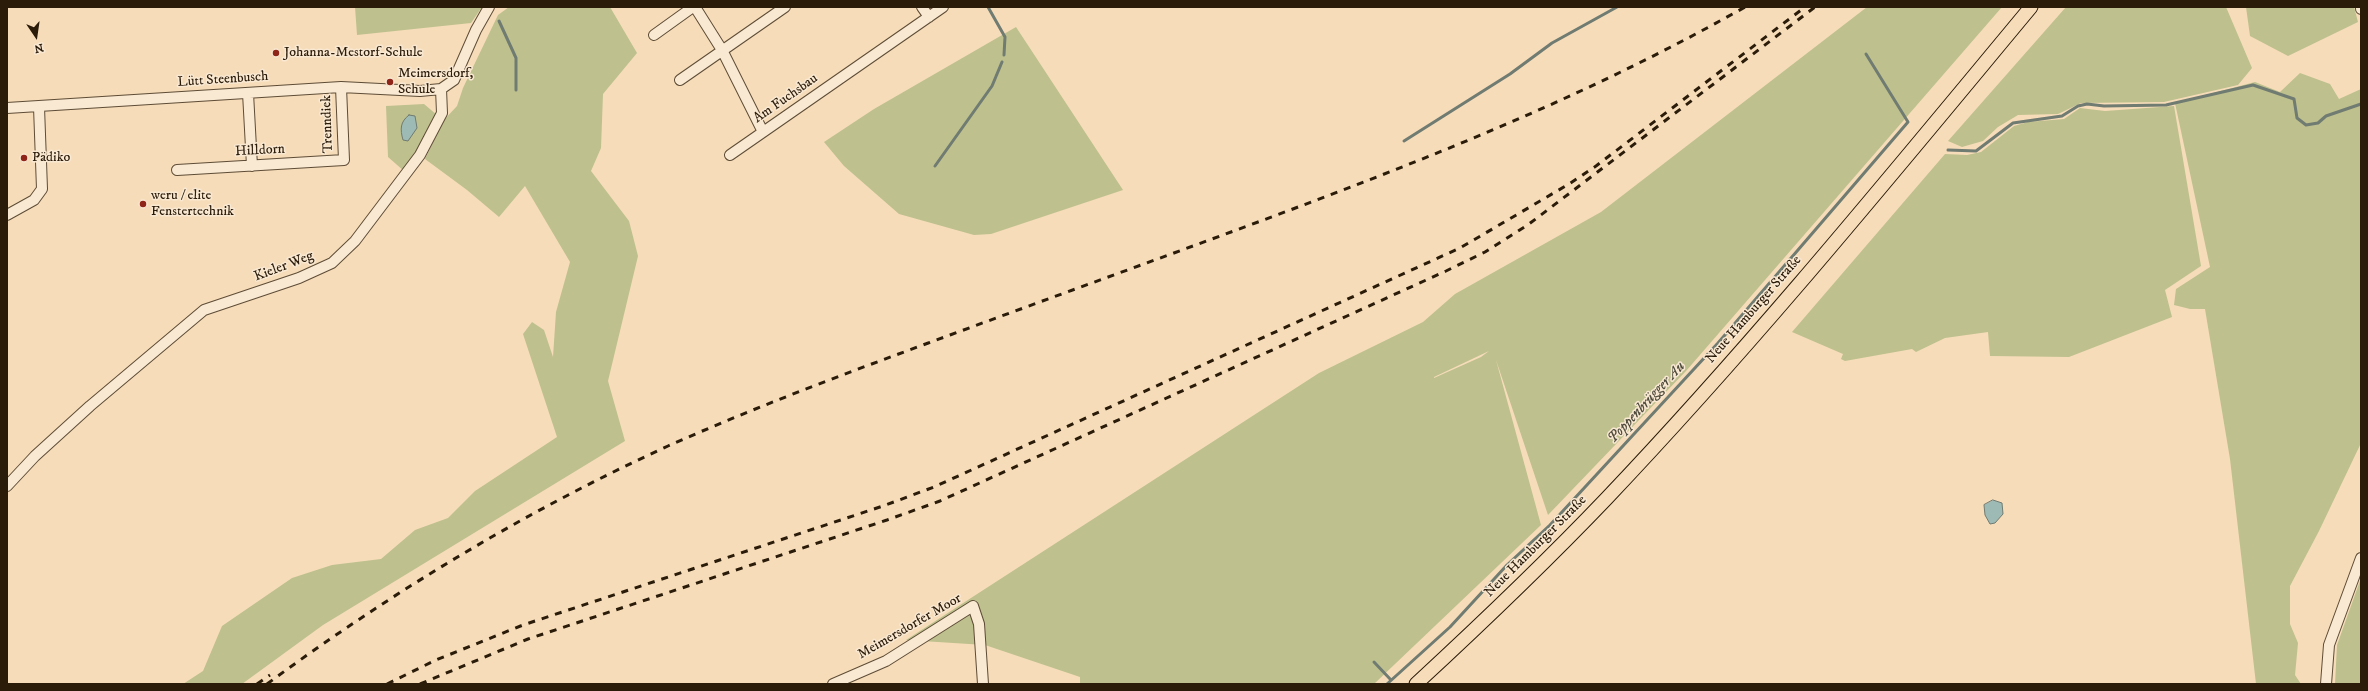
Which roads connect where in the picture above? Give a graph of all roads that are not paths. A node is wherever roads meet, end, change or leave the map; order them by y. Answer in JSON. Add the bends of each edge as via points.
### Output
{"nodes":[{"id":1,"x":488,"y":7,"type":"edge"},
{"id":2,"x":694,"y":7,"type":"edge"},
{"id":3,"x":785,"y":7,"type":"edge"},
{"id":4,"x":922,"y":7,"type":"edge"},
{"id":5,"x":943,"y":7,"type":"edge"},
{"id":6,"x":2031,"y":7,"type":"edge"},
{"id":7,"x":929,"y":16,"type":"junction"},
{"id":8,"x":654,"y":35,"type":"dead end"},
{"id":9,"x":722,"y":50,"type":"junction"},
{"id":10,"x":680,"y":80,"type":"dead end"},
{"id":11,"x":341,"y":87,"type":"junction"},
{"id":12,"x":441,"y":89,"type":"junction"},
{"id":13,"x":248,"y":93,"type":"junction"},
{"id":14,"x":39,"y":107,"type":"junction"},
{"id":15,"x":7,"y":108,"type":"edge"},
{"id":16,"x":763,"y":132,"type":"junction"},
{"id":17,"x":730,"y":155,"type":"dead end"},
{"id":18,"x":344,"y":160,"type":"joint"},
{"id":19,"x":252,"y":166,"type":"junction"},
{"id":20,"x":178,"y":170,"type":"dead end"},
{"id":21,"x":7,"y":215,"type":"edge"},
{"id":22,"x":7,"y":486,"type":"edge"},
{"id":23,"x":2361,"y":558,"type":"edge"},
{"id":24,"x":833,"y":684,"type":"edge"},
{"id":25,"x":983,"y":684,"type":"edge"},
{"id":26,"x":1416,"y":684,"type":"edge"},
{"id":27,"x":2326,"y":684,"type":"edge"}],
"edges":[{"from":1,"to":12,"type":"street","via":[[454,80]]},
{"from":2,"to":8,"type":"street"},
{"from":2,"to":9,"type":"street"},
{"from":3,"to":9,"type":"street"},
{"from":4,"to":7,"type":"street"},
{"from":5,"to":7,"type":"street","name":"Am Fuchsbau"},
{"from":6,"to":26,"type":"main road","name":"Neue Hamburger Straße","via":[[1864,207],[1678,422],[1606,500],[1478,627]]},
{"from":7,"to":16,"type":"street","name":"Am Fuchsbau"},
{"from":9,"to":10,"type":"street"},
{"from":9,"to":16,"type":"street"},
{"from":11,"to":12,"type":"street","name":"Lütt Steenbusch","via":[[420,91]]},
{"from":11,"to":13,"type":"street","name":"Lütt Steenbusch"},
{"from":11,"to":18,"type":"street","name":"Trenndiek"},
{"from":12,"to":22,"type":"street","name":"Kieler Weg","via":[[442,113],[420,155],[355,241],[332,263],[299,278],[204,310],[90,406],[35,456]]},
{"from":13,"to":14,"type":"street","name":"Lütt Steenbusch"},
{"from":13,"to":19,"type":"street"},
{"from":14,"to":15,"type":"street","name":"Lütt Steenbusch"},
{"from":14,"to":21,"type":"street","via":[[42,189],[34,200]]},
{"from":16,"to":17,"type":"street","name":"Am Fuchsbau"},
{"from":18,"to":19,"type":"street","name":"Hilldorn"},
{"from":19,"to":20,"type":"street","name":"Hilldorn"},
{"from":23,"to":27,"type":"street","via":[[2329,645]]},
{"from":24,"to":25,"type":"street","name":"Meimersdorfer Moor","via":[[886,661],[973,606],[979,624]]}]}
